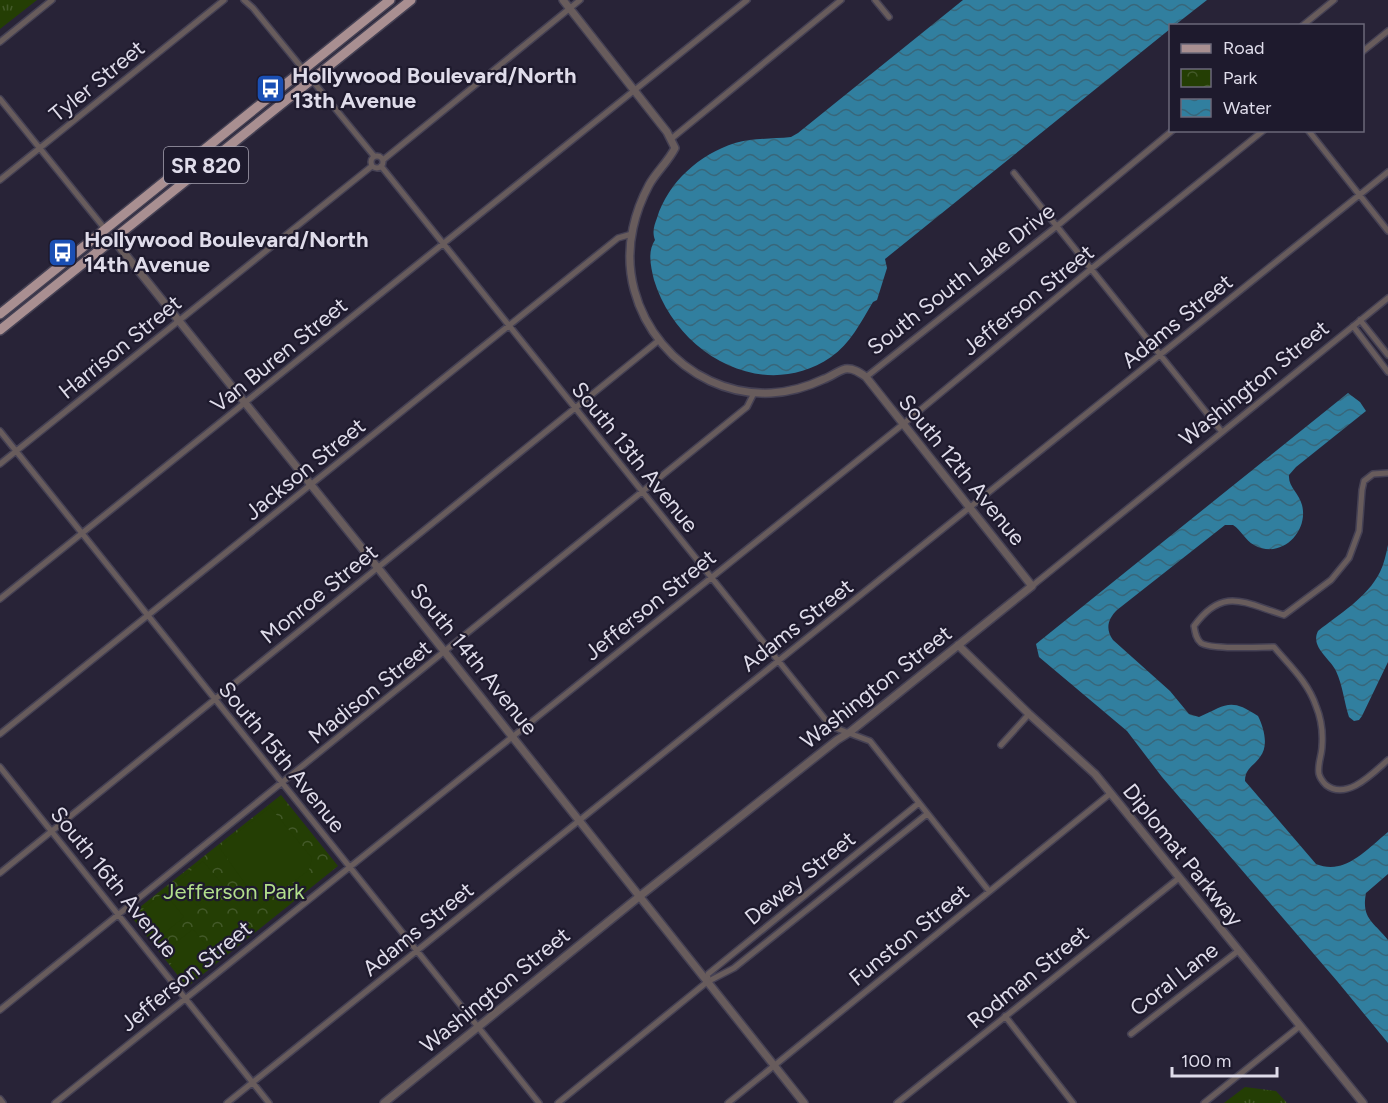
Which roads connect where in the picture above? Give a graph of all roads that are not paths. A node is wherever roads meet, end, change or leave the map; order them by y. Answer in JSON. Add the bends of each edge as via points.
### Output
{"nodes":[{"id":1,"x":52,"y":0,"type":"edge"},
{"id":2,"x":222,"y":0,"type":"edge"},
{"id":3,"x":244,"y":0,"type":"edge"},
{"id":4,"x":249,"y":0,"type":"edge"},
{"id":5,"x":390,"y":0,"type":"edge"},
{"id":6,"x":411,"y":0,"type":"edge"},
{"id":7,"x":562,"y":0,"type":"edge"},
{"id":8,"x":580,"y":0,"type":"edge"},
{"id":9,"x":747,"y":0,"type":"edge"},
{"id":10,"x":841,"y":0,"type":"edge"},
{"id":11,"x":875,"y":0,"type":"edge"},
{"id":12,"x":1334,"y":0,"type":"edge"},
{"id":13,"x":253,"y":8,"type":"junction"},
{"id":14,"x":569,"y":8,"type":"junction"},
{"id":15,"x":889,"y":17,"type":"dead end"},
{"id":16,"x":1304,"y":24,"type":"edge"},
{"id":17,"x":1388,"y":31,"type":"edge"},
{"id":18,"x":0,"y":42,"type":"edge"},
{"id":19,"x":1364,"y":50,"type":"edge"},
{"id":20,"x":303,"y":70,"type":"junction"},
{"id":21,"x":312,"y":80,"type":"junction"},
{"id":22,"x":635,"y":90,"type":"junction"},
{"id":23,"x":0,"y":99,"type":"edge"},
{"id":24,"x":1171,"y":132,"type":"edge"},
{"id":25,"x":1262,"y":132,"type":"edge"},
{"id":26,"x":1310,"y":132,"type":"edge"},
{"id":27,"x":671,"y":139,"type":"junction"},
{"id":28,"x":39,"y":149,"type":"junction"},
{"id":29,"x":374,"y":156,"type":"junction"},
{"id":30,"x":382,"y":163,"type":"junction"},
{"id":31,"x":372,"y":166,"type":"junction"},
{"id":32,"x":1388,"y":172,"type":"edge"},
{"id":33,"x":1014,"y":173,"type":"dead end"},
{"id":34,"x":0,"y":180,"type":"edge"},
{"id":35,"x":1359,"y":195,"type":"junction"},
{"id":36,"x":1057,"y":226,"type":"junction"},
{"id":37,"x":105,"y":229,"type":"junction"},
{"id":38,"x":1388,"y":231,"type":"edge"},
{"id":39,"x":632,"y":234,"type":"junction"},
{"id":40,"x":113,"y":239,"type":"junction"},
{"id":41,"x":444,"y":244,"type":"junction"},
{"id":42,"x":1091,"y":269,"type":"junction"},
{"id":43,"x":1388,"y":298,"type":"edge"},
{"id":44,"x":0,"y":314,"type":"edge"},
{"id":45,"x":1360,"y":320,"type":"junction"},
{"id":46,"x":178,"y":322,"type":"junction"},
{"id":47,"x":509,"y":326,"type":"junction"},
{"id":48,"x":1353,"y":326,"type":"junction"},
{"id":49,"x":0,"y":330,"type":"edge"},
{"id":50,"x":658,"y":341,"type":"junction"},
{"id":51,"x":1388,"y":355,"type":"edge"},
{"id":52,"x":1161,"y":356,"type":"junction"},
{"id":53,"x":1388,"y":372,"type":"edge"},
{"id":54,"x":866,"y":377,"type":"junction"},
{"id":55,"x":754,"y":393,"type":"junction"},
{"id":56,"x":244,"y":403,"type":"junction"},
{"id":57,"x":574,"y":408,"type":"junction"},
{"id":58,"x":902,"y":425,"type":"junction"},
{"id":59,"x":0,"y":431,"type":"edge"},
{"id":60,"x":1222,"y":432,"type":"junction"},
{"id":61,"x":16,"y":451,"type":"junction"},
{"id":62,"x":0,"y":464,"type":"edge"},
{"id":63,"x":1388,"y":473,"type":"edge"},
{"id":64,"x":311,"y":486,"type":"junction"},
{"id":65,"x":642,"y":492,"type":"junction"},
{"id":66,"x":970,"y":509,"type":"junction"},
{"id":67,"x":82,"y":534,"type":"junction"},
{"id":68,"x":378,"y":568,"type":"junction"},
{"id":69,"x":710,"y":578,"type":"junction"},
{"id":70,"x":1032,"y":586,"type":"junction"},
{"id":71,"x":0,"y":599,"type":"edge"},
{"id":72,"x":148,"y":617,"type":"junction"},
{"id":73,"x":958,"y":645,"type":"junction"},
{"id":74,"x":445,"y":653,"type":"junction"},
{"id":75,"x":778,"y":661,"type":"junction"},
{"id":76,"x":214,"y":699,"type":"junction"},
{"id":77,"x":1029,"y":714,"type":"junction"},
{"id":78,"x":850,"y":732,"type":"junction"},
{"id":79,"x":0,"y":734,"type":"edge"},
{"id":80,"x":513,"y":737,"type":"junction"},
{"id":81,"x":1000,"y":745,"type":"dead end"},
{"id":82,"x":1388,"y":760,"type":"edge"},
{"id":83,"x":0,"y":767,"type":"edge"},
{"id":84,"x":282,"y":783,"type":"junction"},
{"id":85,"x":1110,"y":794,"type":"junction"},
{"id":86,"x":918,"y":803,"type":"junction"},
{"id":87,"x":927,"y":814,"type":"junction"},
{"id":88,"x":580,"y":820,"type":"junction"},
{"id":89,"x":52,"y":831,"type":"junction"},
{"id":90,"x":350,"y":867,"type":"junction"},
{"id":91,"x":0,"y":873,"type":"edge"},
{"id":92,"x":1179,"y":878,"type":"junction"},
{"id":93,"x":989,"y":891,"type":"junction"},
{"id":94,"x":640,"y":896,"type":"junction"},
{"id":95,"x":119,"y":915,"type":"junction"},
{"id":96,"x":417,"y":951,"type":"junction"},
{"id":97,"x":1238,"y":951,"type":"junction"},
{"id":98,"x":707,"y":982,"type":"junction"},
{"id":99,"x":185,"y":998,"type":"junction"},
{"id":100,"x":0,"y":1010,"type":"edge"},
{"id":101,"x":1005,"y":1016,"type":"junction"},
{"id":102,"x":1300,"y":1026,"type":"junction"},
{"id":103,"x":477,"y":1028,"type":"junction"},
{"id":104,"x":1131,"y":1034,"type":"dead end"},
{"id":105,"x":774,"y":1065,"type":"junction"},
{"id":106,"x":252,"y":1082,"type":"junction"},
{"id":107,"x":0,"y":1099,"type":"edge"},
{"id":108,"x":3,"y":1103,"type":"edge"},
{"id":109,"x":55,"y":1103,"type":"edge"},
{"id":110,"x":226,"y":1103,"type":"edge"},
{"id":111,"x":268,"y":1103,"type":"edge"},
{"id":112,"x":384,"y":1103,"type":"edge"},
{"id":113,"x":539,"y":1103,"type":"edge"},
{"id":114,"x":558,"y":1103,"type":"edge"},
{"id":115,"x":728,"y":1103,"type":"edge"},
{"id":116,"x":804,"y":1103,"type":"edge"},
{"id":117,"x":897,"y":1103,"type":"edge"},
{"id":118,"x":1073,"y":1103,"type":"edge"},
{"id":119,"x":1204,"y":1103,"type":"edge"},
{"id":120,"x":1363,"y":1103,"type":"edge"}],
"edges":[{"from":1,"to":18,"type":"street"},
{"from":2,"to":28,"type":"street","name":"Tyler Street"},
{"from":3,"to":13,"type":"street"},
{"from":4,"to":13,"type":"street"},
{"from":5,"to":20,"type":"main road","number":"SR 820"},
{"from":6,"to":21,"type":"main road","number":"SR 820"},
{"from":7,"to":14,"type":"street"},
{"from":8,"to":14,"type":"street"},
{"from":9,"to":22,"type":"street","name":"Van Buren Street"},
{"from":10,"to":27,"type":"street"},
{"from":11,"to":15,"type":"street"},
{"from":12,"to":16,"type":"street"},
{"from":13,"to":20,"type":"street"},
{"from":14,"to":22,"type":"street"},
{"from":14,"to":30,"type":"street"},
{"from":17,"to":19,"type":"street"},
{"from":20,"to":21,"type":"street"},
{"from":20,"to":37,"type":"main road","number":"SR 820"},
{"from":21,"to":29,"type":"street"},
{"from":21,"to":40,"type":"main road","number":"SR 820"},
{"from":22,"to":27,"type":"street"},
{"from":22,"to":41,"type":"street","name":"Van Buren Street"},
{"from":23,"to":28,"type":"street"},
{"from":24,"to":36,"type":"street","name":"South South Lake Drive"},
{"from":25,"to":42,"type":"street","name":"Jefferson Street"},
{"from":26,"to":35,"type":"street"},
{"from":27,"to":39,"type":"street","via":[[675,148],[649,185]]},
{"from":28,"to":34,"type":"street","name":"Tyler Street"},
{"from":28,"to":37,"type":"street"},
{"from":29,"to":30,"type":"street"},
{"from":29,"to":31,"type":"street"},
{"from":30,"to":31,"type":"street","via":[[376,168]]},
{"from":30,"to":41,"type":"street","name":"South 13th Avenue"},
{"from":31,"to":46,"type":"street","name":"Harrison Street"},
{"from":32,"to":35,"type":"street","name":"Adams Street"},
{"from":33,"to":36,"type":"street"},
{"from":35,"to":38,"type":"street"},
{"from":35,"to":52,"type":"street","name":"Adams Street"},
{"from":36,"to":42,"type":"street"},
{"from":36,"to":54,"type":"street","name":"South South Lake Drive"},
{"from":37,"to":44,"type":"main road","number":"SR 820"},
{"from":39,"to":47,"type":"street","name":"Jackson Street","via":[[618,238]]},
{"from":39,"to":50,"type":"street","via":[[632,278],[641,309]]},
{"from":40,"to":46,"type":"street","name":"South 14th Avenue"},
{"from":40,"to":49,"type":"main road","number":"SR 820"},
{"from":41,"to":47,"type":"street","name":"South 13th Avenue"},
{"from":41,"to":56,"type":"street","name":"Van Buren Street"},
{"from":42,"to":52,"type":"street"},
{"from":42,"to":58,"type":"street","name":"Jefferson Street"},
{"from":43,"to":45,"type":"street","name":"Washington Street"},
{"from":45,"to":48,"type":"street","name":"Washington Street"},
{"from":45,"to":51,"type":"street"},
{"from":46,"to":56,"type":"street","name":"South 14th Avenue"},
{"from":46,"to":61,"type":"street","name":"Harrison Street"},
{"from":47,"to":57,"type":"street","name":"South 13th Avenue"},
{"from":47,"to":64,"type":"street","name":"Jackson Street"},
{"from":48,"to":53,"type":"street"},
{"from":48,"to":60,"type":"street","name":"Washington Street"},
{"from":50,"to":55,"type":"street","name":"South South Lake Drive","via":[[695,374]]},
{"from":50,"to":57,"type":"street","name":"Monroe Street"},
{"from":52,"to":60,"type":"street"},
{"from":52,"to":66,"type":"street","name":"Adams Street"},
{"from":54,"to":55,"type":"street","name":"South South Lake Drive","via":[[856,370],[844,369],[794,390]]},
{"from":54,"to":58,"type":"street","name":"South 12th Avenue"},
{"from":55,"to":65,"type":"street","name":"Madison Street","via":[[747,407]]},
{"from":56,"to":64,"type":"street","name":"South 14th Avenue"},
{"from":56,"to":67,"type":"street","name":"Van Buren Street"},
{"from":57,"to":65,"type":"street","name":"South 13th Avenue"},
{"from":57,"to":68,"type":"street","name":"Monroe Street"},
{"from":58,"to":66,"type":"street","name":"South 12th Avenue"},
{"from":58,"to":69,"type":"street","name":"Jefferson Street"},
{"from":59,"to":61,"type":"street","name":"South 15th Avenue"},
{"from":60,"to":70,"type":"street","name":"Washington Street"},
{"from":61,"to":62,"type":"street","name":"Harrison Street"},
{"from":61,"to":67,"type":"street","name":"South 15th Avenue"},
{"from":63,"to":82,"type":"street","via":[[1373,474],[1364,481],[1359,531],[1349,558],[1331,580],[1284,615],[1223,601],[1204,613],[1194,626],[1202,644],[1213,647],[1274,646],[1309,687],[1322,729],[1319,773],[1331,789],[1351,789]]},
{"from":64,"to":68,"type":"street","name":"South 14th Avenue"},
{"from":64,"to":72,"type":"street","name":"Jackson Street"},
{"from":65,"to":69,"type":"street","name":"South 13th Avenue"},
{"from":65,"to":74,"type":"street","name":"Madison Street"},
{"from":66,"to":70,"type":"street","name":"South 12th Avenue"},
{"from":66,"to":75,"type":"street","name":"Adams Street"},
{"from":67,"to":71,"type":"street","name":"Van Buren Street"},
{"from":67,"to":72,"type":"street","name":"South 15th Avenue"},
{"from":68,"to":74,"type":"street","name":"South 14th Avenue"},
{"from":68,"to":76,"type":"street","name":"Monroe Street"},
{"from":69,"to":75,"type":"street","name":"South 13th Avenue"},
{"from":69,"to":80,"type":"street","name":"Jefferson Street"},
{"from":70,"to":73,"type":"street","name":"Washington Street"},
{"from":72,"to":76,"type":"street","name":"South 15th Avenue"},
{"from":72,"to":79,"type":"street","name":"Jackson Street"},
{"from":73,"to":77,"type":"street","name":"Diplomat Parkway"},
{"from":73,"to":78,"type":"street","name":"Washington Street"},
{"from":74,"to":80,"type":"street","name":"South 14th Avenue"},
{"from":74,"to":84,"type":"street","name":"Madison Street"},
{"from":75,"to":78,"type":"street","name":"South 13th Avenue","via":[[829,724]]},
{"from":75,"to":88,"type":"street","name":"Adams Street"},
{"from":76,"to":84,"type":"street","name":"South 15th Avenue"},
{"from":76,"to":89,"type":"street","name":"Monroe Street"},
{"from":77,"to":81,"type":"street"},
{"from":77,"to":85,"type":"street","name":"Diplomat Parkway","via":[[1077,756]]},
{"from":78,"to":86,"type":"street","name":"South 13th Avenue","via":[[870,741]]},
{"from":78,"to":94,"type":"street","name":"Washington Street"},
{"from":80,"to":88,"type":"street","name":"South 14th Avenue"},
{"from":80,"to":90,"type":"street","name":"Jefferson Street"},
{"from":83,"to":89,"type":"street","name":"South 16th Avenue"},
{"from":84,"to":90,"type":"street","name":"South 15th Avenue"},
{"from":84,"to":95,"type":"street","name":"Madison Street"},
{"from":85,"to":92,"type":"street","name":"Diplomat Parkway"},
{"from":85,"to":93,"type":"street","name":"Funston Street"},
{"from":86,"to":87,"type":"street","name":"South 13th Avenue"},
{"from":86,"to":98,"type":"street","name":"Dewey Street","via":[[708,974]]},
{"from":87,"to":93,"type":"street","name":"South 13th Avenue"},
{"from":87,"to":98,"type":"street","name":"Dewey Street","via":[[734,969]]},
{"from":88,"to":94,"type":"street","name":"South 14th Avenue"},
{"from":88,"to":96,"type":"street","name":"Adams Street"},
{"from":89,"to":91,"type":"street","name":"Monroe Street"},
{"from":89,"to":95,"type":"street","name":"South 16th Avenue"},
{"from":90,"to":96,"type":"street","name":"South 15th Avenue"},
{"from":90,"to":99,"type":"street","name":"Jefferson Street"},
{"from":92,"to":97,"type":"street","name":"Diplomat Parkway"},
{"from":92,"to":101,"type":"street","name":"Rodman Street"},
{"from":93,"to":105,"type":"street","name":"Funston Street"},
{"from":94,"to":98,"type":"street","name":"South 14th Avenue"},
{"from":94,"to":103,"type":"street","name":"Washington Street"},
{"from":95,"to":99,"type":"street","name":"South 16th Avenue"},
{"from":95,"to":100,"type":"street","name":"Madison Street"},
{"from":96,"to":103,"type":"street","name":"South 15th Avenue"},
{"from":96,"to":106,"type":"street","name":"Adams Street"},
{"from":97,"to":102,"type":"street","name":"Diplomat Parkway"},
{"from":97,"to":104,"type":"street","name":"Coral Lane"},
{"from":98,"to":105,"type":"street","name":"South 14th Avenue"},
{"from":98,"to":114,"type":"street","name":"Dewey Street"},
{"from":99,"to":106,"type":"street","name":"South 16th Avenue"},
{"from":99,"to":109,"type":"street","name":"Jefferson Street"},
{"from":101,"to":117,"type":"street","name":"Rodman Street"},
{"from":101,"to":118,"type":"street"},
{"from":102,"to":119,"type":"street"},
{"from":102,"to":120,"type":"street","name":"Diplomat Parkway"},
{"from":103,"to":112,"type":"street","name":"Washington Street"},
{"from":103,"to":113,"type":"street","name":"South 15th Avenue"},
{"from":105,"to":115,"type":"street","name":"Funston Street"},
{"from":105,"to":116,"type":"street","name":"South 14th Avenue"},
{"from":106,"to":110,"type":"street","name":"Adams Street"},
{"from":106,"to":111,"type":"street","name":"South 16th Avenue"},
{"from":107,"to":108,"type":"street"}]}
